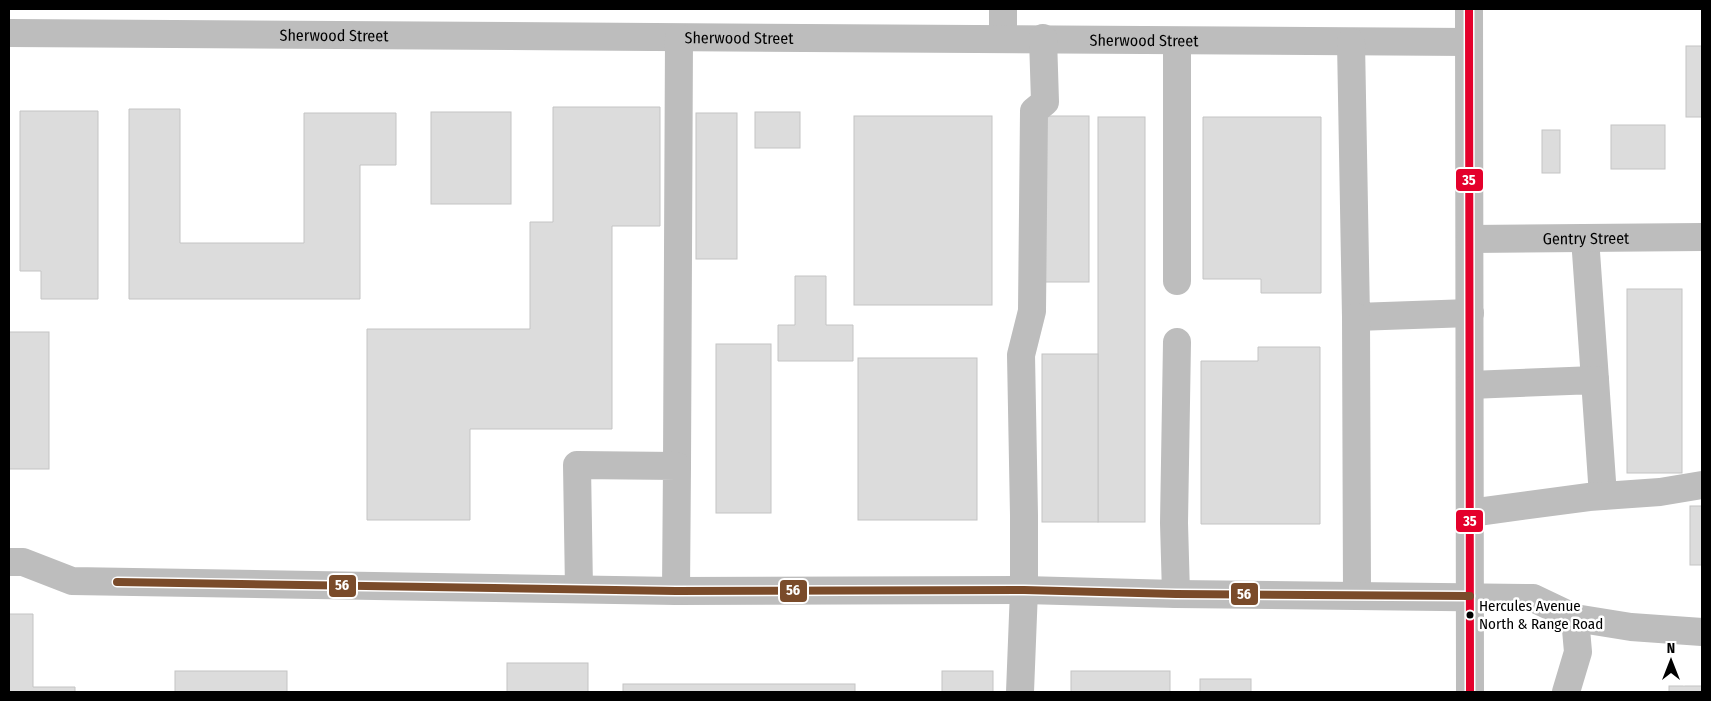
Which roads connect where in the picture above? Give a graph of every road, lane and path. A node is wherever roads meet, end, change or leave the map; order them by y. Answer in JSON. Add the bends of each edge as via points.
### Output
{"nodes":[{"id":1,"x":1003,"y":9,"type":"edge"},
{"id":2,"x":1469,"y":9,"type":"edge"},
{"id":3,"x":9,"y":33,"type":"edge"},
{"id":4,"x":679,"y":38,"type":"junction"},
{"id":5,"x":1003,"y":38,"type":"junction"},
{"id":6,"x":1043,"y":38,"type":"junction"},
{"id":7,"x":1177,"y":41,"type":"junction"},
{"id":8,"x":1351,"y":42,"type":"junction"},
{"id":9,"x":1469,"y":42,"type":"junction"},
{"id":10,"x":1702,"y":237,"type":"edge"},
{"id":11,"x":1584,"y":238,"type":"junction"},
{"id":12,"x":1470,"y":239,"type":"junction"},
{"id":13,"x":1176,"y":281,"type":"dead end"},
{"id":14,"x":1470,"y":313,"type":"junction"},
{"id":15,"x":1356,"y":316,"type":"junction"},
{"id":16,"x":1177,"y":342,"type":"dead end"},
{"id":17,"x":1595,"y":380,"type":"junction"},
{"id":18,"x":1470,"y":385,"type":"junction"},
{"id":19,"x":676,"y":466,"type":"junction"},
{"id":20,"x":1702,"y":485,"type":"edge"},
{"id":21,"x":1603,"y":496,"type":"junction"},
{"id":22,"x":1470,"y":513,"type":"junction"},
{"id":23,"x":9,"y":562,"type":"edge"},
{"id":24,"x":579,"y":589,"type":"junction"},
{"id":25,"x":1024,"y":590,"type":"junction"},
{"id":26,"x":676,"y":591,"type":"junction"},
{"id":27,"x":1176,"y":594,"type":"junction"},
{"id":28,"x":1357,"y":596,"type":"junction"},
{"id":29,"x":1470,"y":596,"type":"junction"},
{"id":30,"x":1576,"y":618,"type":"junction"},
{"id":31,"x":1702,"y":632,"type":"edge"},
{"id":32,"x":1020,"y":692,"type":"edge"},
{"id":33,"x":1470,"y":692,"type":"edge"},
{"id":34,"x":1566,"y":692,"type":"edge"}],
"edges":[{"from":1,"to":5,"type":"street"},
{"from":2,"to":9,"type":"street"},
{"from":3,"to":4,"type":"street","name":"Sherwood Street"},
{"from":4,"to":5,"type":"street","name":"Sherwood Street"},
{"from":4,"to":19,"type":"street"},
{"from":5,"to":6,"type":"street","name":"Sherwood Street"},
{"from":6,"to":7,"type":"street","name":"Sherwood Street"},
{"from":6,"to":25,"type":"street","via":[[1045,102],[1034,111],[1032,311],[1021,355]]},
{"from":7,"to":8,"type":"street","name":"Sherwood Street"},
{"from":7,"to":13,"type":"street"},
{"from":8,"to":9,"type":"street","name":"Sherwood Street"},
{"from":8,"to":15,"type":"street"},
{"from":9,"to":12,"type":"street"},
{"from":10,"to":11,"type":"street","name":"Gentry Street"},
{"from":11,"to":12,"type":"street","name":"Gentry Street"},
{"from":11,"to":17,"type":"street"},
{"from":12,"to":14,"type":"street"},
{"from":14,"to":15,"type":"street"},
{"from":14,"to":18,"type":"street"},
{"from":15,"to":28,"type":"street"},
{"from":16,"to":27,"type":"street"},
{"from":17,"to":18,"type":"street"},
{"from":17,"to":21,"type":"street"},
{"from":18,"to":22,"type":"street"},
{"from":19,"to":24,"type":"street","via":[[577,464]]},
{"from":19,"to":26,"type":"street"},
{"from":20,"to":21,"type":"street"},
{"from":21,"to":22,"type":"street"},
{"from":22,"to":29,"type":"street"},
{"from":23,"to":24,"type":"street","via":[[24,562],[72,581]]},
{"from":24,"to":26,"type":"street"},
{"from":25,"to":26,"type":"street"},
{"from":25,"to":27,"type":"street"},
{"from":25,"to":32,"type":"street"},
{"from":27,"to":28,"type":"street"},
{"from":28,"to":29,"type":"street"},
{"from":29,"to":30,"type":"street","via":[[1533,598]]},
{"from":29,"to":33,"type":"street"},
{"from":30,"to":31,"type":"street","via":[[1631,627]]},
{"from":30,"to":34,"type":"street","via":[[1578,652]]}]}
